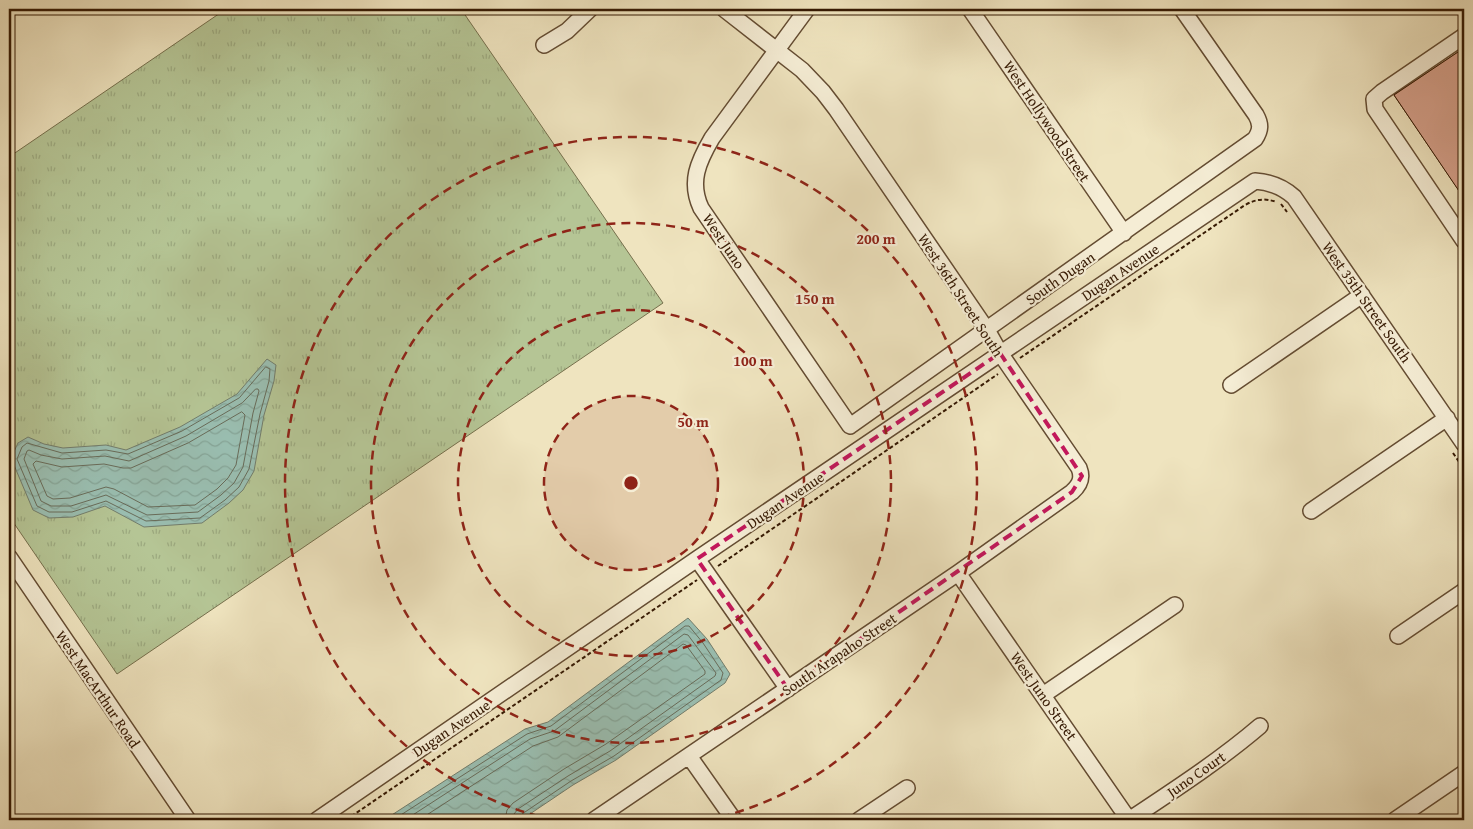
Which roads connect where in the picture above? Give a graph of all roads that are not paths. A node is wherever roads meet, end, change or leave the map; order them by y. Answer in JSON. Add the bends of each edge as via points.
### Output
{"nodes":[{"id":1,"x":590,"y":9,"type":"edge"},
{"id":2,"x":724,"y":9,"type":"edge"},
{"id":3,"x":807,"y":9,"type":"edge"},
{"id":4,"x":970,"y":9,"type":"edge"},
{"id":5,"x":1182,"y":9,"type":"edge"},
{"id":6,"x":1464,"y":36,"type":"edge"},
{"id":7,"x":544,"y":45,"type":"dead end"},
{"id":8,"x":776,"y":49,"type":"junction"},
{"id":9,"x":1254,"y":181,"type":"joint"},
{"id":10,"x":1124,"y":233,"type":"junction"},
{"id":11,"x":1464,"y":241,"type":"edge"},
{"id":12,"x":1362,"y":295,"type":"junction"},
{"id":13,"x":987,"y":330,"type":"junction"},
{"id":14,"x":1000,"y":353,"type":"junction"},
{"id":15,"x":1231,"y":385,"type":"dead end"},
{"id":16,"x":1447,"y":418,"type":"junction"},
{"id":17,"x":850,"y":426,"type":"joint"},
{"id":18,"x":1457,"y":446,"type":"edge"},
{"id":19,"x":1080,"y":482,"type":"joint"},
{"id":20,"x":1312,"y":511,"type":"dead end"},
{"id":21,"x":9,"y":557,"type":"edge"},
{"id":22,"x":697,"y":560,"type":"junction"},
{"id":23,"x":958,"y":573,"type":"junction"},
{"id":24,"x":1464,"y":591,"type":"edge"},
{"id":25,"x":1175,"y":605,"type":"dead end"},
{"id":26,"x":1398,"y":636,"type":"dead end"},
{"id":27,"x":788,"y":688,"type":"junction"},
{"id":28,"x":1043,"y":696,"type":"junction"},
{"id":29,"x":1260,"y":726,"type":"dead end"},
{"id":30,"x":689,"y":756,"type":"junction"},
{"id":31,"x":1464,"y":773,"type":"edge"},
{"id":32,"x":907,"y":788,"type":"dead end"},
{"id":33,"x":188,"y":820,"type":"edge"},
{"id":34,"x":317,"y":820,"type":"edge"},
{"id":35,"x":594,"y":820,"type":"edge"},
{"id":36,"x":734,"y":820,"type":"edge"},
{"id":37,"x":859,"y":820,"type":"edge"},
{"id":38,"x":1129,"y":820,"type":"edge"},
{"id":39,"x":1395,"y":820,"type":"edge"}],
"edges":[{"from":1,"to":7,"type":"street"},
{"from":2,"to":8,"type":"street","name":"West 36th Street South"},
{"from":3,"to":8,"type":"street"},
{"from":4,"to":10,"type":"street","name":"West Hollywood Street"},
{"from":5,"to":10,"type":"street","name":"South Dugan","via":[[1260,122],[1259,133]]},
{"from":6,"to":11,"type":"street","via":[[1374,100],[1375,109]]},
{"from":8,"to":13,"type":"street","name":"West 36th Street South","via":[[802,70],[836,108]]},
{"from":8,"to":17,"type":"street","name":"West Juno","via":[[706,149],[695,180],[696,194],[701,208]]},
{"from":9,"to":12,"type":"street","name":"West 35th Street South","via":[[1282,188],[1294,197]]},
{"from":9,"to":14,"type":"street","name":"Dugan Avenue"},
{"from":10,"to":13,"type":"street","name":"South Dugan"},
{"from":12,"to":15,"type":"street"},
{"from":12,"to":16,"type":"street","name":"West 35th Street South"},
{"from":13,"to":14,"type":"street","name":"West 36th Street South"},
{"from":13,"to":17,"type":"street","name":"South Dugan"},
{"from":14,"to":19,"type":"street","name":"West 36th Street South","via":[[1079,468]]},
{"from":14,"to":22,"type":"street","name":"Dugan Avenue"},
{"from":16,"to":18,"type":"street","name":"West 35th Street South"},
{"from":16,"to":20,"type":"street"},
{"from":19,"to":23,"type":"street","name":"South Arapaho Street","via":[[1072,492]]},
{"from":21,"to":33,"type":"street","name":"West MacArthur Road"},
{"from":22,"to":27,"type":"street"},
{"from":22,"to":34,"type":"street","name":"Dugan Avenue"},
{"from":23,"to":27,"type":"street","name":"South Arapaho Street"},
{"from":23,"to":28,"type":"street","name":"West Juno Street"},
{"from":24,"to":26,"type":"street"},
{"from":25,"to":28,"type":"street"},
{"from":27,"to":30,"type":"street","name":"South Arapaho Street"},
{"from":28,"to":38,"type":"street","name":"West Juno Street"},
{"from":29,"to":38,"type":"street","name":"Juno Court"},
{"from":30,"to":35,"type":"street","name":"South Arapaho Street"},
{"from":30,"to":36,"type":"street"},
{"from":31,"to":39,"type":"street"},
{"from":32,"to":37,"type":"street"}]}
